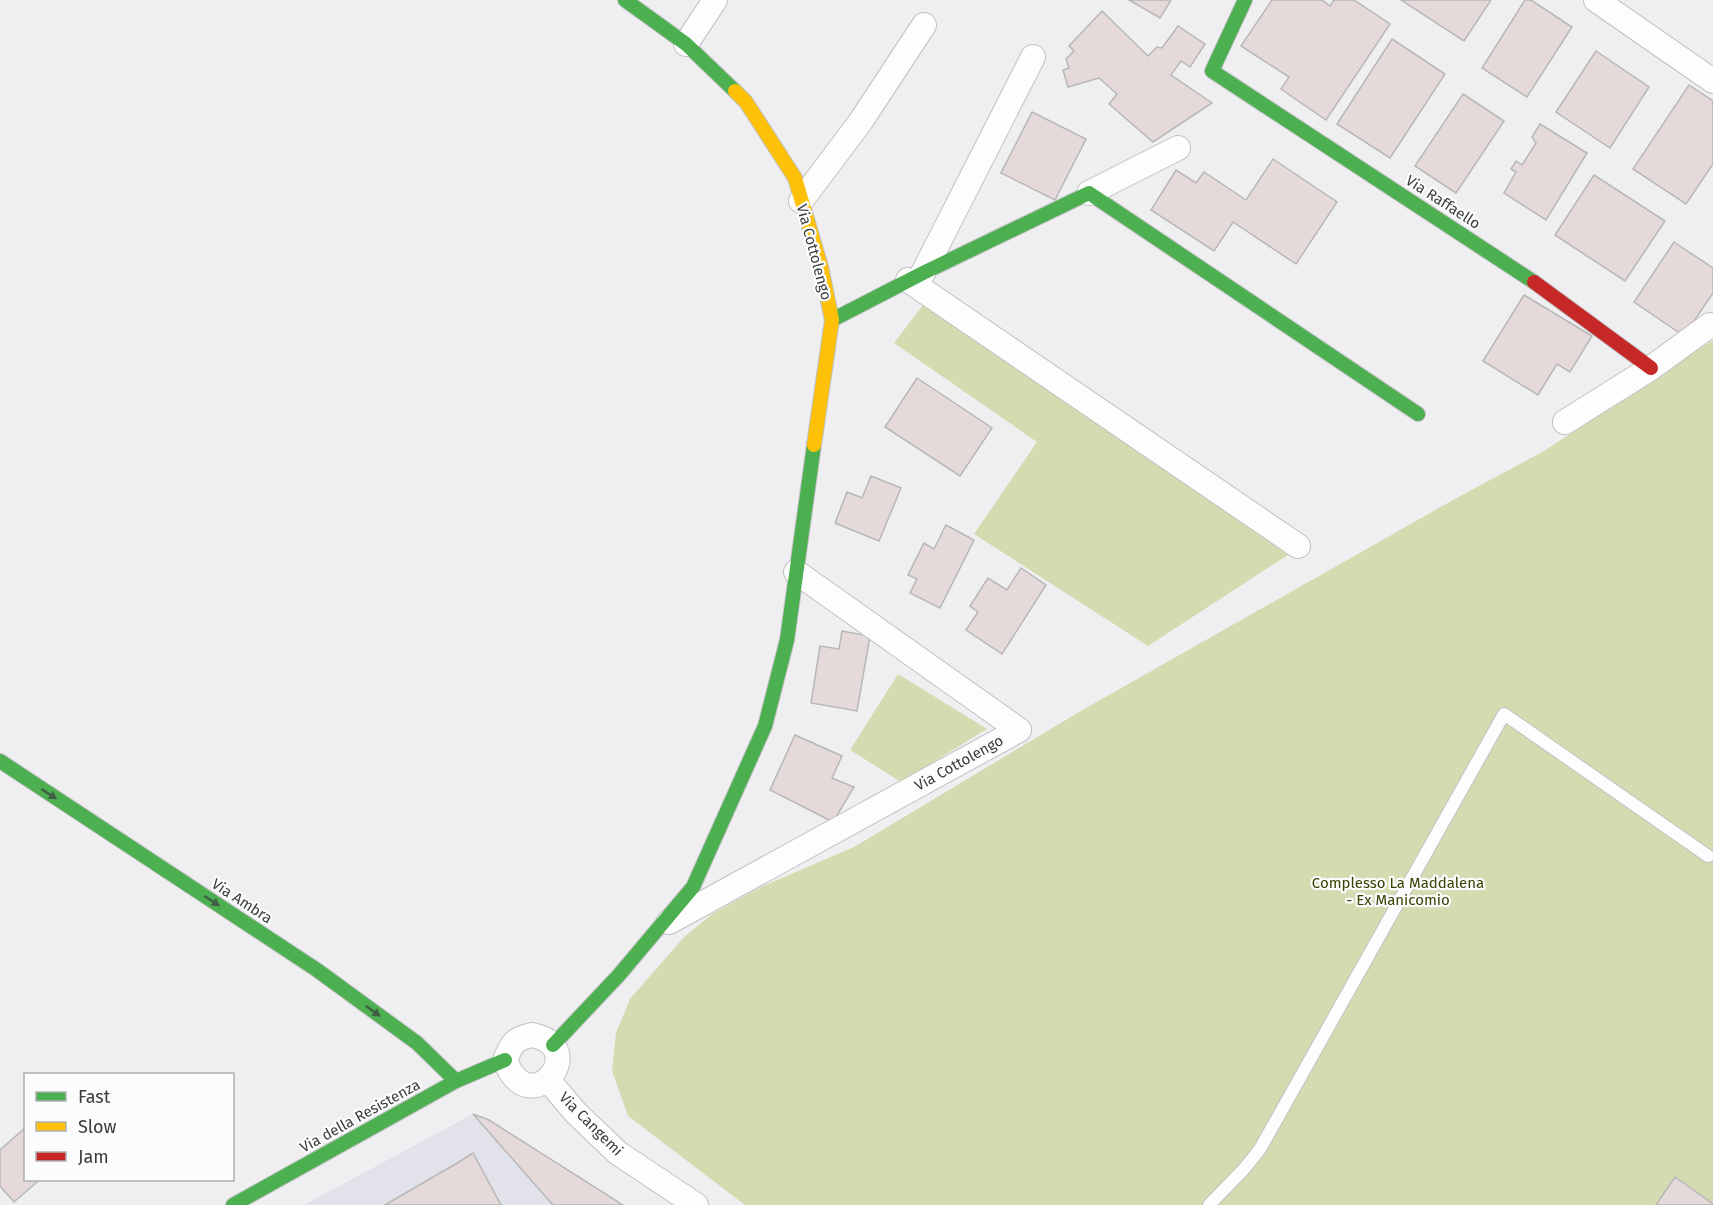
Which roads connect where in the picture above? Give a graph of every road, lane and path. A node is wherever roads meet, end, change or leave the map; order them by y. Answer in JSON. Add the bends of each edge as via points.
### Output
{"nodes":[{"id":1,"x":625,"y":0,"type":"edge"},
{"id":2,"x":715,"y":0,"type":"edge"},
{"id":3,"x":1245,"y":0,"type":"edge"},
{"id":4,"x":1596,"y":0,"type":"edge"},
{"id":5,"x":924,"y":25,"type":"dead end"},
{"id":6,"x":686,"y":44,"type":"junction"},
{"id":7,"x":1033,"y":57,"type":"dead end"},
{"id":8,"x":1713,"y":81,"type":"edge"},
{"id":9,"x":1178,"y":148,"type":"dead end"},
{"id":10,"x":1089,"y":193,"type":"junction"},
{"id":11,"x":801,"y":201,"type":"junction"},
{"id":12,"x":916,"y":277,"type":"junction"},
{"id":13,"x":832,"y":320,"type":"junction"},
{"id":14,"x":1710,"y":325,"type":"dead end"},
{"id":15,"x":1652,"y":368,"type":"junction"},
{"id":16,"x":1418,"y":414,"type":"dead end"},
{"id":17,"x":1565,"y":422,"type":"dead end"},
{"id":18,"x":1299,"y":546,"type":"dead end"},
{"id":19,"x":796,"y":572,"type":"junction"},
{"id":20,"x":0,"y":761,"type":"edge"},
{"id":21,"x":1708,"y":856,"type":"dead end"},
{"id":22,"x":658,"y":928,"type":"junction"},
{"id":23,"x":553,"y":1045,"type":"junction"},
{"id":24,"x":505,"y":1060,"type":"junction"},
{"id":25,"x":548,"y":1080,"type":"junction"},
{"id":26,"x":456,"y":1081,"type":"junction"},
{"id":27,"x":233,"y":1205,"type":"edge"},
{"id":28,"x":696,"y":1205,"type":"edge"},
{"id":29,"x":1209,"y":1205,"type":"edge"}],
"edges":[{"from":1,"to":6,"type":"street","name":"Via Cottolengo"},
{"from":2,"to":6,"type":"street"},
{"from":3,"to":15,"type":"street","name":"Via Raffaello","via":[[1212,71],[1556,296]]},
{"from":4,"to":8,"type":"street"},
{"from":5,"to":11,"type":"street","via":[[861,121]]},
{"from":6,"to":11,"type":"street","name":"Via Cottolengo","via":[[746,102],[795,178]]},
{"from":7,"to":12,"type":"street"},
{"from":9,"to":10,"type":"street"},
{"from":10,"to":12,"type":"street"},
{"from":10,"to":16,"type":"street"},
{"from":11,"to":13,"type":"street","name":"Via Cottolengo"},
{"from":12,"to":13,"type":"street"},
{"from":12,"to":18,"type":"street"},
{"from":13,"to":19,"type":"street","name":"Via Cottolengo"},
{"from":14,"to":15,"type":"street"},
{"from":15,"to":17,"type":"street"},
{"from":19,"to":22,"type":"street","name":"Via Cottolengo","via":[[787,640],[765,726],[693,887]]},
{"from":19,"to":22,"type":"street","name":"Via Cottolengo","via":[[1019,730]]},
{"from":20,"to":26,"type":"street","name":"Via Ambra","one_way":true,"via":[[317,970],[417,1043]]},
{"from":21,"to":29,"type":"lane","via":[[1504,714],[1260,1149]]},
{"from":22,"to":23,"type":"street","name":"Via Cottolengo"},
{"from":23,"to":24,"type":"street","via":[[544,1037],[520,1037],[511,1045]]},
{"from":23,"to":25,"type":"street","name":"Via Cangemi","via":[[558,1057],[556,1070]]},
{"from":24,"to":25,"type":"street","name":"Via Cangemi","via":[[514,1078],[525,1085]]},
{"from":24,"to":26,"type":"street","name":"Via della Resistenza"},
{"from":25,"to":28,"type":"street","name":"Via Cangemi","via":[[618,1153]]},
{"from":26,"to":27,"type":"street","name":"Via della Resistenza"}]}
